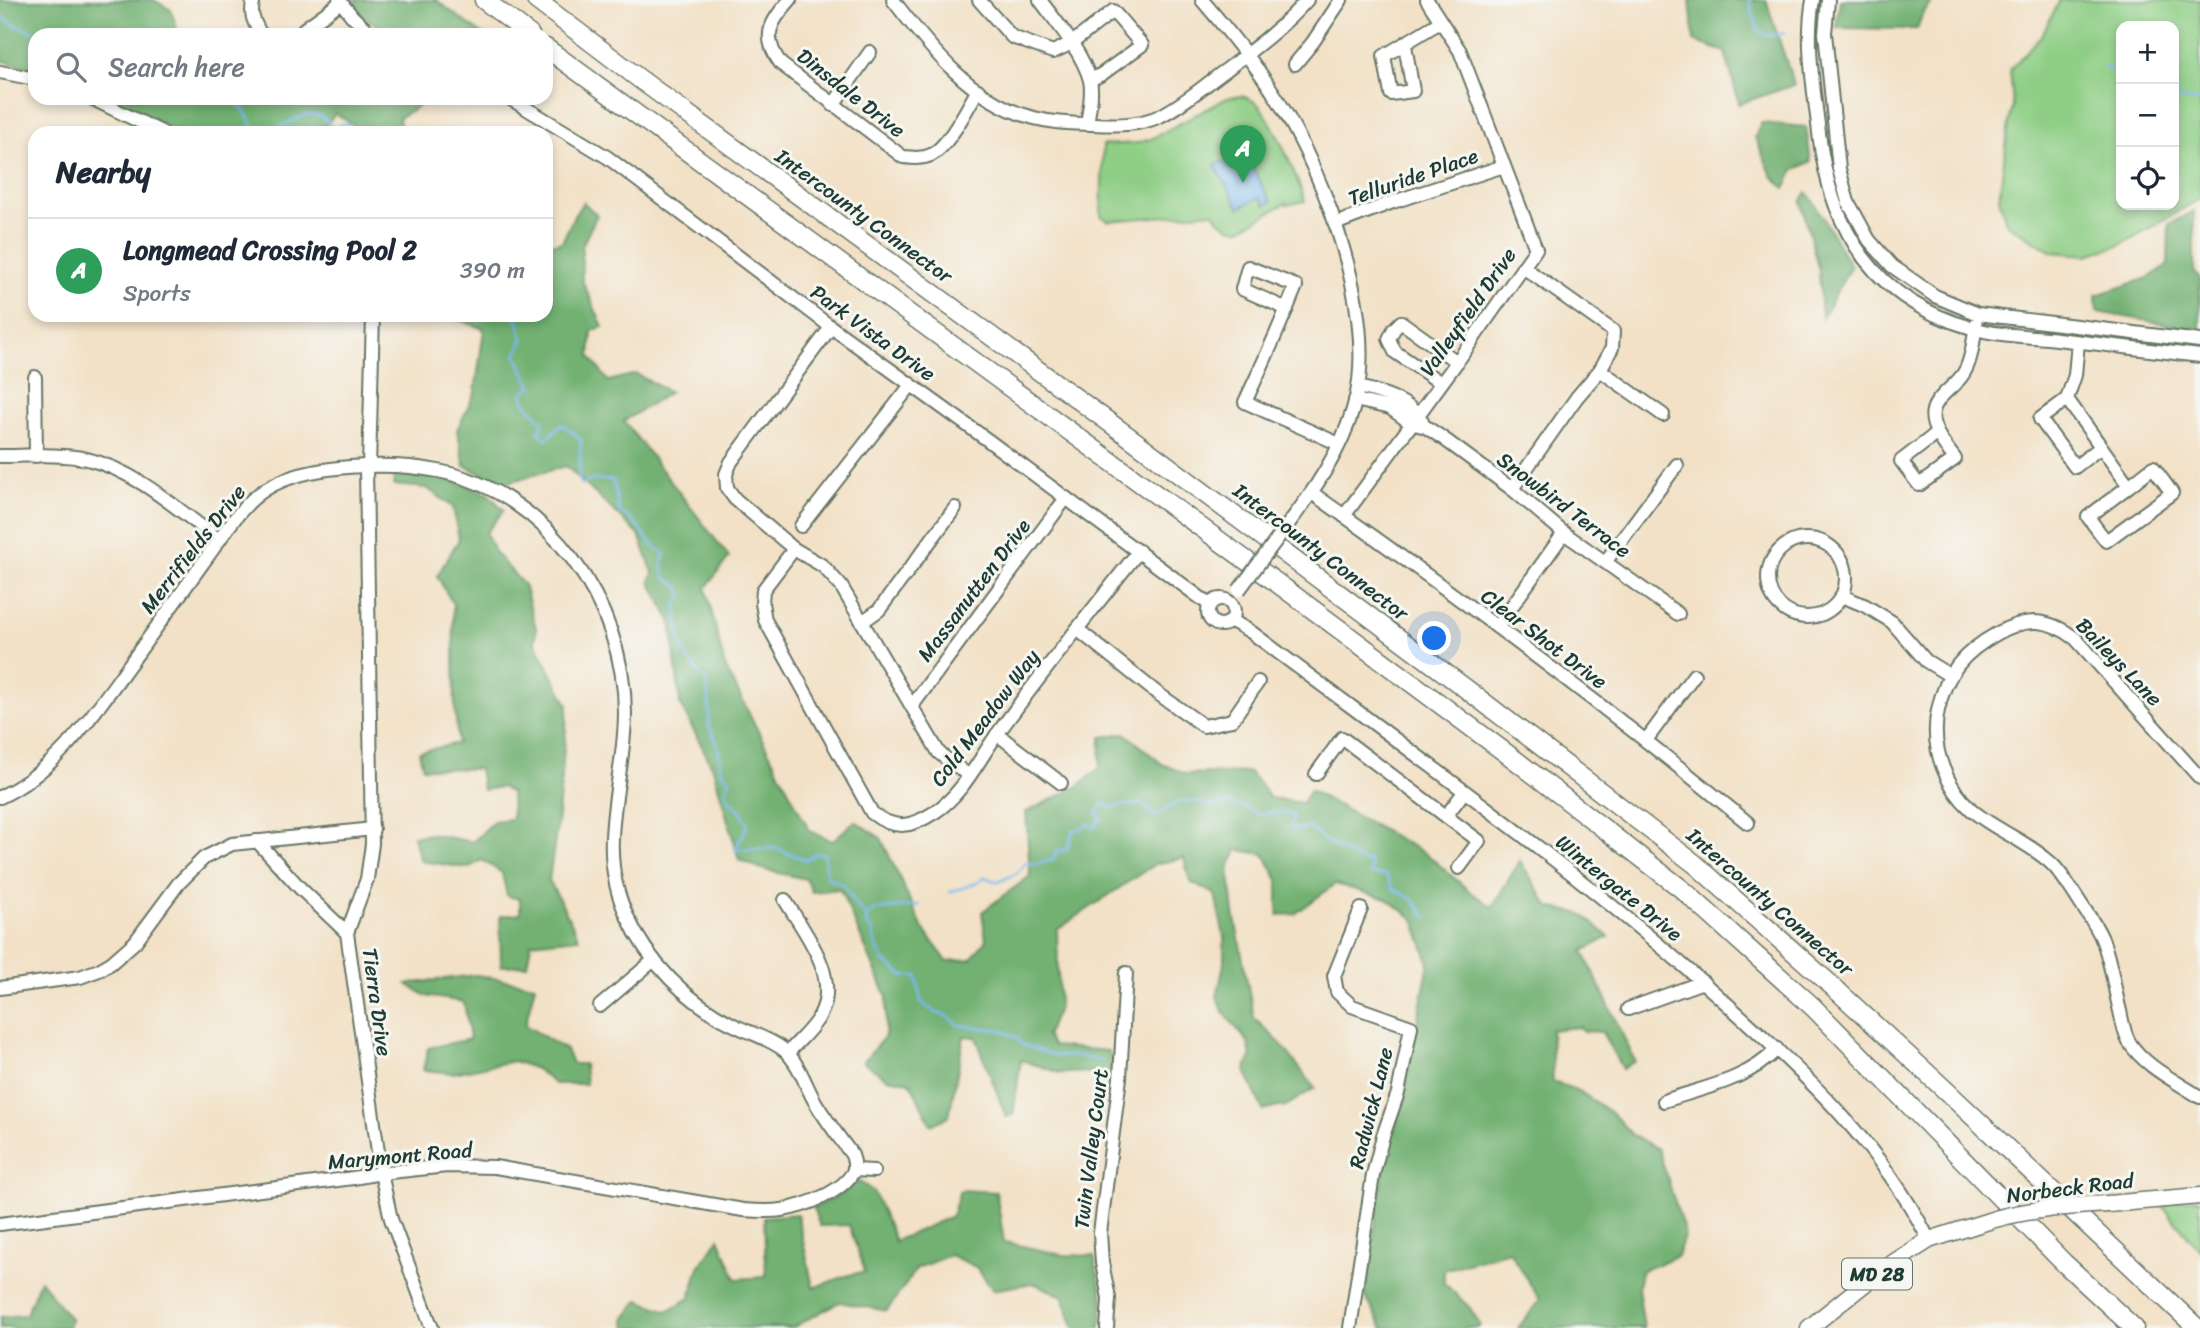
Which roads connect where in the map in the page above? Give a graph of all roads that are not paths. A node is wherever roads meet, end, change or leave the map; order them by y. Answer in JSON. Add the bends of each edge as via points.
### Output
{"nodes":[{"id":1,"x":254,"y":0,"type":"edge"},
{"id":2,"x":484,"y":0,"type":"edge"},
{"id":3,"x":536,"y":0,"type":"edge"},
{"id":4,"x":790,"y":0,"type":"edge"},
{"id":5,"x":893,"y":0,"type":"edge"},
{"id":6,"x":979,"y":0,"type":"edge"},
{"id":7,"x":1040,"y":0,"type":"edge"},
{"id":8,"x":1202,"y":0,"type":"edge"},
{"id":9,"x":1307,"y":0,"type":"edge"},
{"id":10,"x":1341,"y":0,"type":"edge"},
{"id":11,"x":1427,"y":0,"type":"edge"},
{"id":12,"x":1813,"y":0,"type":"edge"},
{"id":13,"x":1828,"y":0,"type":"edge"},
{"id":14,"x":340,"y":1,"type":"edge"},
{"id":15,"x":1440,"y":22,"type":"junction"},
{"id":16,"x":257,"y":28,"type":"edge"},
{"id":17,"x":304,"y":28,"type":"edge"},
{"id":18,"x":365,"y":28,"type":"edge"},
{"id":19,"x":521,"y":28,"type":"edge"},
{"id":20,"x":1072,"y":43,"type":"junction"},
{"id":21,"x":1405,"y":45,"type":"dead end"},
{"id":22,"x":870,"y":52,"type":"dead end"},
{"id":23,"x":553,"y":53,"type":"edge"},
{"id":24,"x":1246,"y":55,"type":"junction"},
{"id":25,"x":1295,"y":64,"type":"dead end"},
{"id":26,"x":0,"y":72,"type":"edge"},
{"id":27,"x":28,"y":78,"type":"edge"},
{"id":28,"x":1090,"y":80,"type":"junction"},
{"id":29,"x":978,"y":90,"type":"junction"},
{"id":30,"x":106,"y":105,"type":"edge"},
{"id":31,"x":521,"y":105,"type":"edge"},
{"id":32,"x":833,"y":105,"type":"junction"},
{"id":33,"x":1087,"y":124,"type":"junction"},
{"id":34,"x":149,"y":126,"type":"edge"},
{"id":35,"x":1504,"y":166,"type":"junction"},
{"id":36,"x":1335,"y":223,"type":"junction"},
{"id":37,"x":1523,"y":267,"type":"junction"},
{"id":38,"x":1287,"y":309,"type":"dead end"},
{"id":39,"x":1978,"y":314,"type":"junction"},
{"id":40,"x":373,"y":322,"type":"edge"},
{"id":41,"x":831,"y":327,"type":"junction"},
{"id":42,"x":1975,"y":330,"type":"junction"},
{"id":43,"x":2200,"y":341,"type":"edge"},
{"id":44,"x":2078,"y":342,"type":"junction"},
{"id":45,"x":2200,"y":356,"type":"edge"},
{"id":46,"x":1457,"y":362,"type":"junction"},
{"id":47,"x":1600,"y":370,"type":"junction"},
{"id":48,"x":35,"y":377,"type":"dead end"},
{"id":49,"x":1441,"y":383,"type":"junction"},
{"id":50,"x":911,"y":385,"type":"junction"},
{"id":51,"x":1357,"y":393,"type":"junction"},
{"id":52,"x":2067,"y":399,"type":"junction"},
{"id":53,"x":1663,"y":415,"type":"dead end"},
{"id":54,"x":1414,"y":419,"type":"junction"},
{"id":55,"x":1936,"y":434,"type":"dead end"},
{"id":56,"x":1339,"y":444,"type":"junction"},
{"id":57,"x":2101,"y":447,"type":"junction"},
{"id":58,"x":0,"y":456,"type":"edge"},
{"id":59,"x":36,"y":456,"type":"junction"},
{"id":60,"x":1677,"y":465,"type":"dead end"},
{"id":61,"x":367,"y":467,"type":"junction"},
{"id":62,"x":2129,"y":486,"type":"junction"},
{"id":63,"x":1512,"y":489,"type":"junction"},
{"id":64,"x":1312,"y":493,"type":"junction"},
{"id":65,"x":1066,"y":498,"type":"junction"},
{"id":66,"x":955,"y":508,"type":"dead end"},
{"id":67,"x":1344,"y":516,"type":"junction"},
{"id":68,"x":801,"y":527,"type":"dead end"},
{"id":69,"x":1564,"y":533,"type":"junction"},
{"id":70,"x":219,"y":540,"type":"junction"},
{"id":71,"x":794,"y":549,"type":"junction"},
{"id":72,"x":1139,"y":551,"type":"junction"},
{"id":73,"x":1606,"y":561,"type":"junction"},
{"id":74,"x":1842,"y":596,"type":"junction"},
{"id":75,"x":1231,"y":603,"type":"junction"},
{"id":76,"x":1210,"y":605,"type":"junction"},
{"id":77,"x":1678,"y":614,"type":"dead end"},
{"id":78,"x":1232,"y":621,"type":"junction"},
{"id":79,"x":862,"y":622,"type":"junction"},
{"id":80,"x":1497,"y":627,"type":"junction"},
{"id":81,"x":1077,"y":629,"type":"junction"},
{"id":82,"x":1694,"y":675,"type":"dead end"},
{"id":83,"x":1949,"y":675,"type":"junction"},
{"id":84,"x":1258,"y":682,"type":"dead end"},
{"id":85,"x":912,"y":706,"type":"junction"},
{"id":86,"x":997,"y":734,"type":"junction"},
{"id":87,"x":1647,"y":739,"type":"junction"},
{"id":88,"x":1316,"y":774,"type":"dead end"},
{"id":89,"x":968,"y":775,"type":"junction"},
{"id":90,"x":2200,"y":778,"type":"edge"},
{"id":91,"x":1061,"y":783,"type":"dead end"},
{"id":92,"x":1464,"y":792,"type":"junction"},
{"id":93,"x":0,"y":797,"type":"edge"},
{"id":94,"x":1446,"y":816,"type":"junction"},
{"id":95,"x":1748,"y":823,"type":"dead end"},
{"id":96,"x":373,"y":829,"type":"junction"},
{"id":97,"x":257,"y":841,"type":"junction"},
{"id":98,"x":1459,"y":868,"type":"dead end"},
{"id":99,"x":785,"y":900,"type":"dead end"},
{"id":100,"x":1361,"y":909,"type":"dead end"},
{"id":101,"x":347,"y":933,"type":"junction"},
{"id":102,"x":653,"y":960,"type":"junction"},
{"id":103,"x":1126,"y":973,"type":"dead end"},
{"id":104,"x":1703,"y":982,"type":"junction"},
{"id":105,"x":0,"y":988,"type":"edge"},
{"id":106,"x":600,"y":1006,"type":"dead end"},
{"id":107,"x":1628,"y":1009,"type":"dead end"},
{"id":108,"x":1777,"y":1049,"type":"junction"},
{"id":109,"x":788,"y":1053,"type":"junction"},
{"id":110,"x":2200,"y":1097,"type":"edge"},
{"id":111,"x":1664,"y":1101,"type":"dead end"},
{"id":112,"x":853,"y":1170,"type":"junction"},
{"id":113,"x":874,"y":1171,"type":"dead end"},
{"id":114,"x":381,"y":1173,"type":"junction"},
{"id":115,"x":2200,"y":1196,"type":"edge"},
{"id":116,"x":0,"y":1224,"type":"edge"},
{"id":117,"x":1929,"y":1240,"type":"junction"},
{"id":118,"x":432,"y":1328,"type":"edge"},
{"id":119,"x":1107,"y":1328,"type":"edge"},
{"id":120,"x":1350,"y":1328,"type":"edge"},
{"id":121,"x":1809,"y":1328,"type":"edge"},
{"id":122,"x":2134,"y":1328,"type":"edge"},
{"id":123,"x":2197,"y":1328,"type":"edge"}],
"edges":[{"from":1,"to":16,"type":"street","via":[[250,9]]},
{"from":2,"to":19,"type":"highway"},
{"from":3,"to":123,"type":"highway","name":"Intercounty Connector","via":[[1132,439],[1695,864],[1931,1077]]},
{"from":4,"to":32,"type":"street","name":"Dinsdale Drive","via":[[777,14],[768,35],[774,55]]},
{"from":5,"to":29,"type":"street","via":[[954,72]]},
{"from":6,"to":20,"type":"street","via":[[1012,37],[1053,52]]},
{"from":7,"to":20,"type":"street"},
{"from":8,"to":24,"type":"street"},
{"from":9,"to":24,"type":"street"},
{"from":10,"to":25,"type":"street"},
{"from":11,"to":15,"type":"street","name":"Valleyfield Drive"},
{"from":12,"to":42,"type":"street","via":[[1810,34],[1821,148],[1829,190],[1842,222],[1869,265],[1898,293],[1928,312]]},
{"from":13,"to":39,"type":"street","via":[[1829,77],[1839,169],[1848,202],[1869,240],[1892,266],[1935,296]]},
{"from":14,"to":17,"type":"street"},
{"from":14,"to":18,"type":"street"},
{"from":15,"to":21,"type":"street"},
{"from":15,"to":35,"type":"street","name":"Valleyfield Drive","via":[[1460,51]]},
{"from":20,"to":28,"type":"street"},
{"from":20,"to":28,"type":"street","via":[[1112,11],[1142,45]]},
{"from":22,"to":32,"type":"street"},
{"from":23,"to":122,"type":"highway","via":[[1363,647],[1682,890],[1813,1007],[2064,1263]]},
{"from":24,"to":33,"type":"street","via":[[1159,116],[1129,125]]},
{"from":24,"to":36,"type":"street","via":[[1288,118]]},
{"from":26,"to":27,"type":"street"},
{"from":28,"to":33,"type":"street"},
{"from":29,"to":32,"type":"street","name":"Dinsdale Drive","via":[[943,144],[920,158],[903,157]]},
{"from":29,"to":33,"type":"street","via":[[1031,118]]},
{"from":30,"to":34,"type":"street"},
{"from":31,"to":41,"type":"street","name":"Park Vista Drive","via":[[607,157]]},
{"from":35,"to":36,"type":"street","name":"Telluride Place"},
{"from":35,"to":37,"type":"street","name":"Valleyfield Drive","via":[[1536,249]]},
{"from":36,"to":51,"type":"street","via":[[1356,302],[1360,337]]},
{"from":37,"to":46,"type":"street","name":"Valleyfield Drive"},
{"from":37,"to":47,"type":"street","via":[[1613,331],[1612,348]]},
{"from":38,"to":56,"type":"street","via":[[1245,402]]},
{"from":39,"to":42,"type":"street"},
{"from":39,"to":43,"type":"street"},
{"from":40,"to":61,"type":"street","name":"Tierra Drive"},
{"from":41,"to":50,"type":"street","name":"Park Vista Drive"},
{"from":41,"to":71,"type":"street","via":[[726,474],[727,488],[735,499]]},
{"from":42,"to":44,"type":"street"},
{"from":42,"to":55,"type":"street","via":[[1962,376],[1935,404]]},
{"from":44,"to":45,"type":"street"},
{"from":44,"to":52,"type":"street"},
{"from":46,"to":49,"type":"street","name":"Valleyfield Drive"},
{"from":46,"to":49,"type":"street","via":[[1401,322],[1394,329],[1389,339],[1395,352]]},
{"from":47,"to":53,"type":"street"},
{"from":47,"to":63,"type":"street"},
{"from":48,"to":59,"type":"street"},
{"from":49,"to":54,"type":"street","name":"Valleyfield Drive"},
{"from":50,"to":65,"type":"street","name":"Park Vista Drive"},
{"from":50,"to":68,"type":"street"},
{"from":51,"to":54,"type":"street","name":"Snowbird Terrace"},
{"from":51,"to":56,"type":"street"},
{"from":52,"to":57,"type":"street"},
{"from":52,"to":57,"type":"street","via":[[2040,419],[2047,429],[2075,467]]},
{"from":54,"to":63,"type":"street","name":"Snowbird Terrace"},
{"from":54,"to":67,"type":"street","name":"Valleyfield Drive"},
{"from":56,"to":64,"type":"street"},
{"from":57,"to":62,"type":"street"},
{"from":58,"to":59,"type":"street"},
{"from":59,"to":70,"type":"street","via":[[84,458],[114,467]]},
{"from":60,"to":73,"type":"street"},
{"from":61,"to":70,"type":"street","name":"Merrifields Drive","via":[[316,470],[283,479],[246,506]]},
{"from":61,"to":96,"type":"street","name":"Tierra Drive"},
{"from":61,"to":102,"type":"street","name":"Merrifields Drive","via":[[419,467],[490,487],[532,517],[582,571],[603,609],[624,685],[623,744],[611,824],[613,863],[625,911]]},
{"from":62,"to":62,"type":"street","via":[[2088,517],[2106,541],[2172,493],[2153,467]]},
{"from":63,"to":69,"type":"street","name":"Snowbird Terrace"},
{"from":64,"to":67,"type":"street","name":"Clear Shot Drive"},
{"from":64,"to":75,"type":"street","bridge":true},
{"from":65,"to":72,"type":"street","name":"Park Vista Drive"},
{"from":65,"to":85,"type":"street","name":"Massanutten Drive"},
{"from":66,"to":79,"type":"street","via":[[879,610]]},
{"from":67,"to":80,"type":"street","name":"Clear Shot Drive"},
{"from":69,"to":73,"type":"street","name":"Snowbird Terrace"},
{"from":69,"to":80,"type":"street"},
{"from":70,"to":93,"type":"street","name":"Merrifields Drive","via":[[79,733],[47,766]]},
{"from":71,"to":79,"type":"street","via":[[823,566]]},
{"from":71,"to":89,"type":"street","name":"Cold Meadow Way","via":[[763,590],[765,620],[872,813],[884,822],[912,824],[953,797]]},
{"from":72,"to":76,"type":"street","name":"Park Vista Drive"},
{"from":72,"to":81,"type":"street","name":"Cold Meadow Way"},
{"from":73,"to":77,"type":"street","name":"Snowbird Terrace"},
{"from":74,"to":74,"type":"street","via":[[1846,573],[1834,549],[1818,540],[1800,539],[1774,556],[1768,580],[1780,607],[1792,614],[1815,616],[1829,610]]},
{"from":74,"to":83,"type":"street","via":[[1892,622],[1926,661]]},
{"from":75,"to":76,"type":"street","via":[[1224,599]]},
{"from":75,"to":78,"type":"street"},
{"from":76,"to":78,"type":"street","via":[[1209,618],[1216,624]]},
{"from":78,"to":92,"type":"street","name":"Wintergate Drive"},
{"from":79,"to":85,"type":"street"},
{"from":80,"to":87,"type":"street","name":"Clear Shot Drive"},
{"from":81,"to":84,"type":"street","via":[[1203,726],[1232,720]]},
{"from":81,"to":86,"type":"street","name":"Cold Meadow Way"},
{"from":82,"to":87,"type":"street"},
{"from":83,"to":90,"type":"street","name":"Baileys Lane","via":[[1968,654],[2008,628],[2041,621],[2063,629]]},
{"from":83,"to":110,"type":"street","name":"Baileys Lane","via":[[1936,732],[1939,759],[1950,785],[1968,809],[2061,873],[2102,940],[2129,1042],[2148,1063]]},
{"from":85,"to":89,"type":"street","via":[[939,753]]},
{"from":86,"to":89,"type":"street","name":"Cold Meadow Way"},
{"from":86,"to":91,"type":"street"},
{"from":87,"to":95,"type":"street","name":"Clear Shot Drive"},
{"from":88,"to":94,"type":"street","via":[[1342,737]]},
{"from":92,"to":94,"type":"street"},
{"from":92,"to":104,"type":"street","name":"Wintergate Drive","via":[[1584,881]]},
{"from":94,"to":98,"type":"street","via":[[1479,841]]},
{"from":96,"to":97,"type":"street"},
{"from":96,"to":101,"type":"street","name":"Tierra Drive","via":[[367,879]]},
{"from":97,"to":101,"type":"street"},
{"from":97,"to":105,"type":"street","via":[[233,844],[204,858],[178,884],[135,942],[99,970]]},
{"from":99,"to":109,"type":"street","via":[[816,954],[826,992],[820,1016]]},
{"from":100,"to":120,"type":"street","name":"Radwick Lane","via":[[1334,976],[1337,992],[1352,1006],[1411,1027],[1398,1093],[1373,1175]]},
{"from":101,"to":114,"type":"street","name":"Tierra Drive"},
{"from":102,"to":106,"type":"street"},
{"from":102,"to":109,"type":"street","name":"Merrifields Drive","via":[[706,1009]]},
{"from":103,"to":119,"type":"street","name":"Twin Valley Court","via":[[1120,1078],[1100,1233],[1109,1298]]},
{"from":104,"to":107,"type":"street"},
{"from":104,"to":108,"type":"street","name":"Wintergate Drive"},
{"from":108,"to":111,"type":"street","via":[[1748,1073]]},
{"from":108,"to":117,"type":"street","name":"Wintergate Drive","via":[[1871,1150],[1902,1191]]},
{"from":109,"to":112,"type":"street","name":"Merrifields Drive","via":[[852,1155]]},
{"from":112,"to":113,"type":"street"},
{"from":112,"to":114,"type":"street","name":"Marymont Road","via":[[842,1185],[813,1201],[759,1211],[495,1167]]},
{"from":114,"to":116,"type":"street","name":"Marymont Road"},
{"from":114,"to":118,"type":"street","name":"Tierra Drive","via":[[391,1219]]},
{"from":115,"to":117,"type":"main road","name":"Norbeck Road","number":"MD 28","bridge":true,"via":[[2020,1213]]},
{"from":117,"to":121,"type":"main road","name":"Norbeck Road","number":"MD 28","via":[[1879,1272]]}]}
